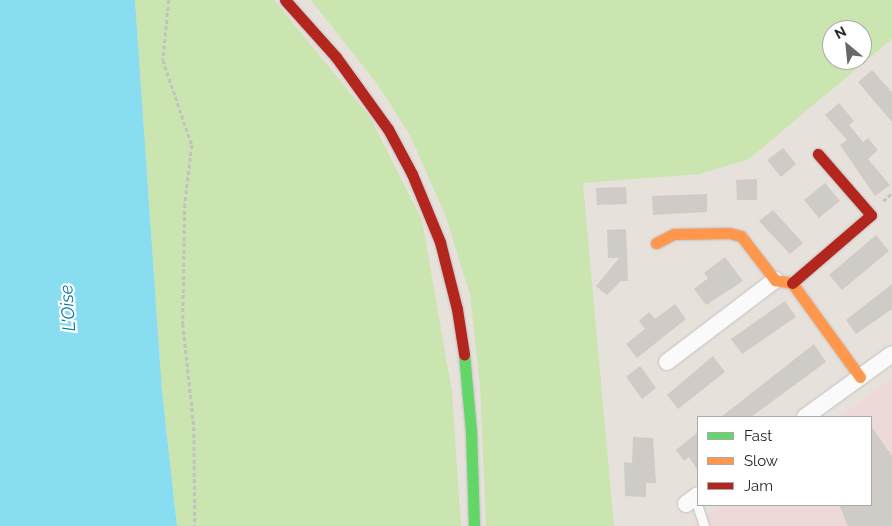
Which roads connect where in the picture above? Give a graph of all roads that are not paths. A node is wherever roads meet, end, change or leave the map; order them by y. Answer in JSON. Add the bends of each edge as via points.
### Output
{"nodes":[{"id":1,"x":285,"y":0,"type":"edge"},
{"id":2,"x":818,"y":154,"type":"dead end"},
{"id":3,"x":656,"y":243,"type":"dead end"},
{"id":4,"x":775,"y":280,"type":"junction"},
{"id":5,"x":792,"y":283,"type":"junction"},
{"id":6,"x":892,"y":354,"type":"edge"},
{"id":7,"x":667,"y":362,"type":"dead end"},
{"id":8,"x":860,"y":377,"type":"junction"},
{"id":9,"x":806,"y":416,"type":"edge"},
{"id":10,"x":693,"y":499,"type":"edge"},
{"id":11,"x":474,"y":526,"type":"edge"},
{"id":12,"x":704,"y":526,"type":"edge"}],
"edges":[{"from":1,"to":11,"type":"main road","via":[[336,57],[388,129],[412,174],[440,242],[457,309],[465,361]]},
{"from":2,"to":5,"type":"main road","via":[[871,215]]},
{"from":3,"to":4,"type":"main road","via":[[674,234],[735,234],[750,245]]},
{"from":4,"to":5,"type":"main road"},
{"from":4,"to":7,"type":"street"},
{"from":5,"to":8,"type":"main road"},
{"from":6,"to":8,"type":"street"},
{"from":8,"to":9,"type":"street"},
{"from":10,"to":12,"type":"lane"}]}
